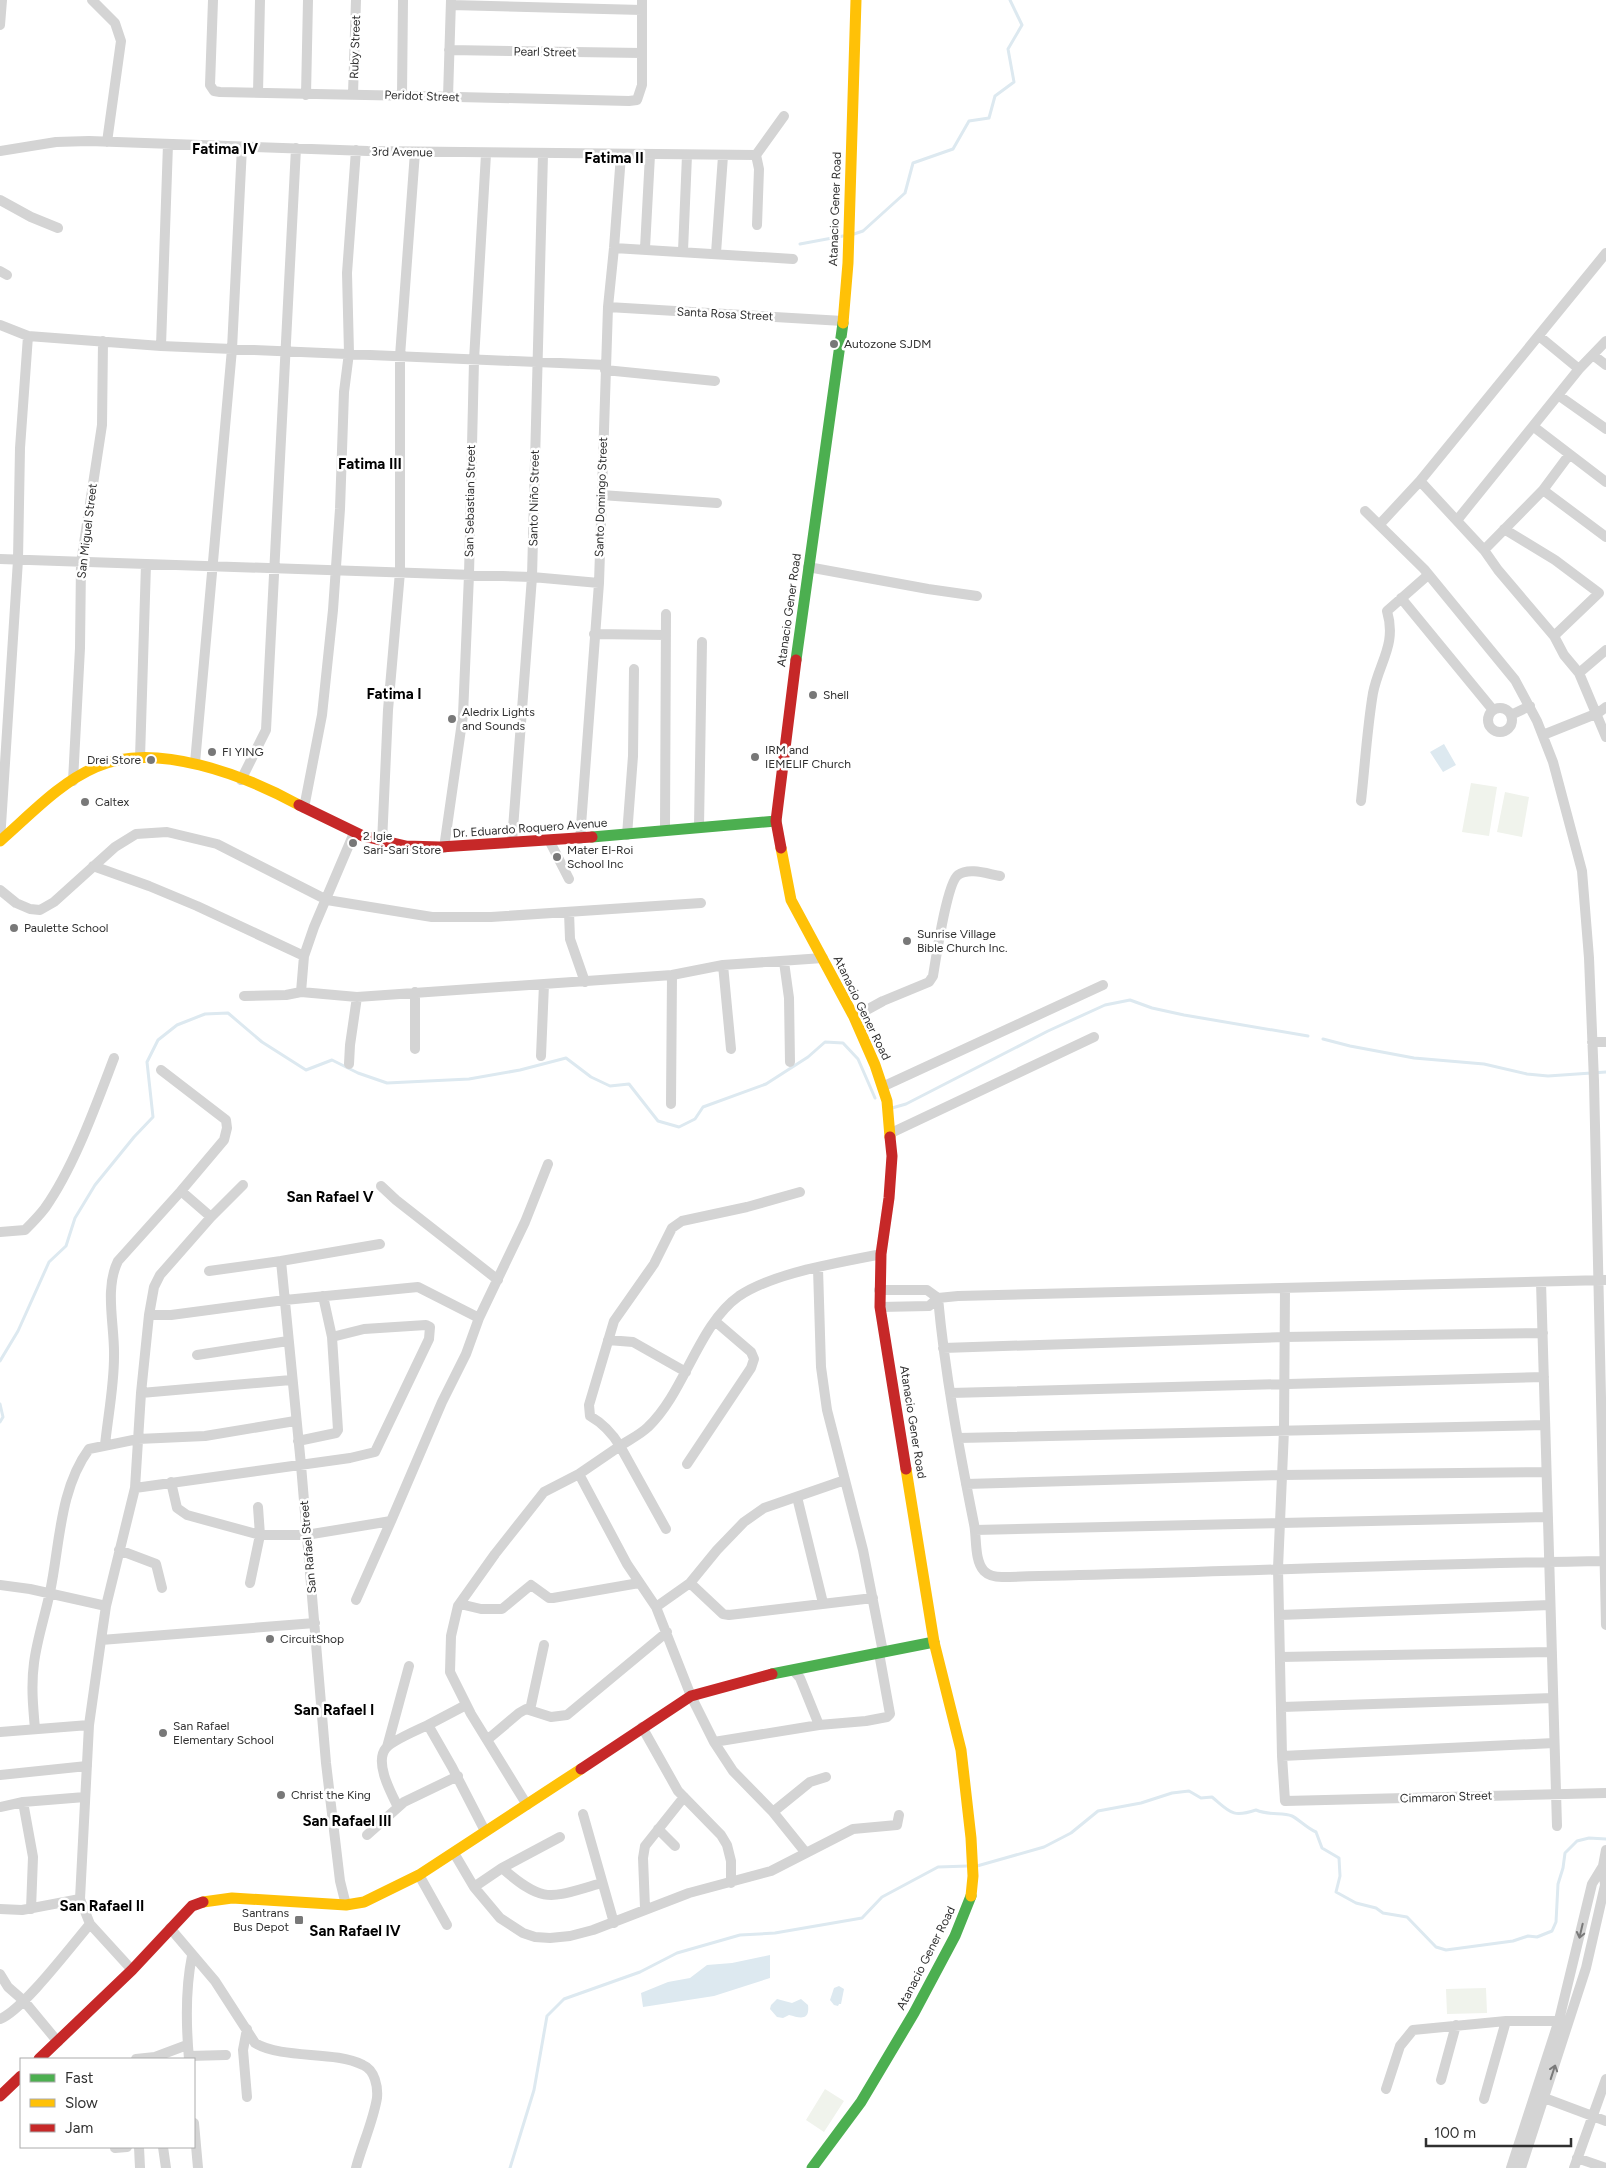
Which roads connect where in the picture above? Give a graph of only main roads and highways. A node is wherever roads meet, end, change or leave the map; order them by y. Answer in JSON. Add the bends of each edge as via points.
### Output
{"nodes":[{"id":1,"x":856,"y":0,"type":"edge"},
{"id":2,"x":776,"y":821,"type":"junction"},
{"id":3,"x":0,"y":841,"type":"edge"},
{"id":4,"x":934,"y":1642,"type":"junction"},
{"id":5,"x":40,"y":2058,"type":"edge"},
{"id":6,"x":20,"y":2077,"type":"edge"},
{"id":7,"x":1,"y":2091,"type":"edge"},
{"id":8,"x":812,"y":2168,"type":"edge"}],
"edges":[{"from":1,"to":2,"type":"main road","name":"Atanacio Gener Road","via":[[848,263],[843,321]]},
{"from":2,"to":3,"type":"main road","name":"Dr. Eduardo Roquero Avenue","via":[[580,839],[444,848],[405,846],[382,843],[354,833],[275,793],[195,764],[140,758],[110,761],[73,780]]},
{"from":2,"to":4,"type":"main road","name":"Atanacio Gener Road","via":[[791,900],[854,1017],[887,1101],[892,1156],[881,1254],[880,1307]]},
{"from":4,"to":5,"type":"main road","via":[[793,1670],[691,1696],[454,1853],[419,1875],[364,1902],[321,1905],[255,1898],[210,1900],[192,1906],[132,1970]]},
{"from":4,"to":8,"type":"main road","name":"Atanacio Gener Road","via":[[960,1750],[971,1838],[971,1899],[914,2013],[861,2102]]},
{"from":6,"to":7,"type":"main road"}]}
